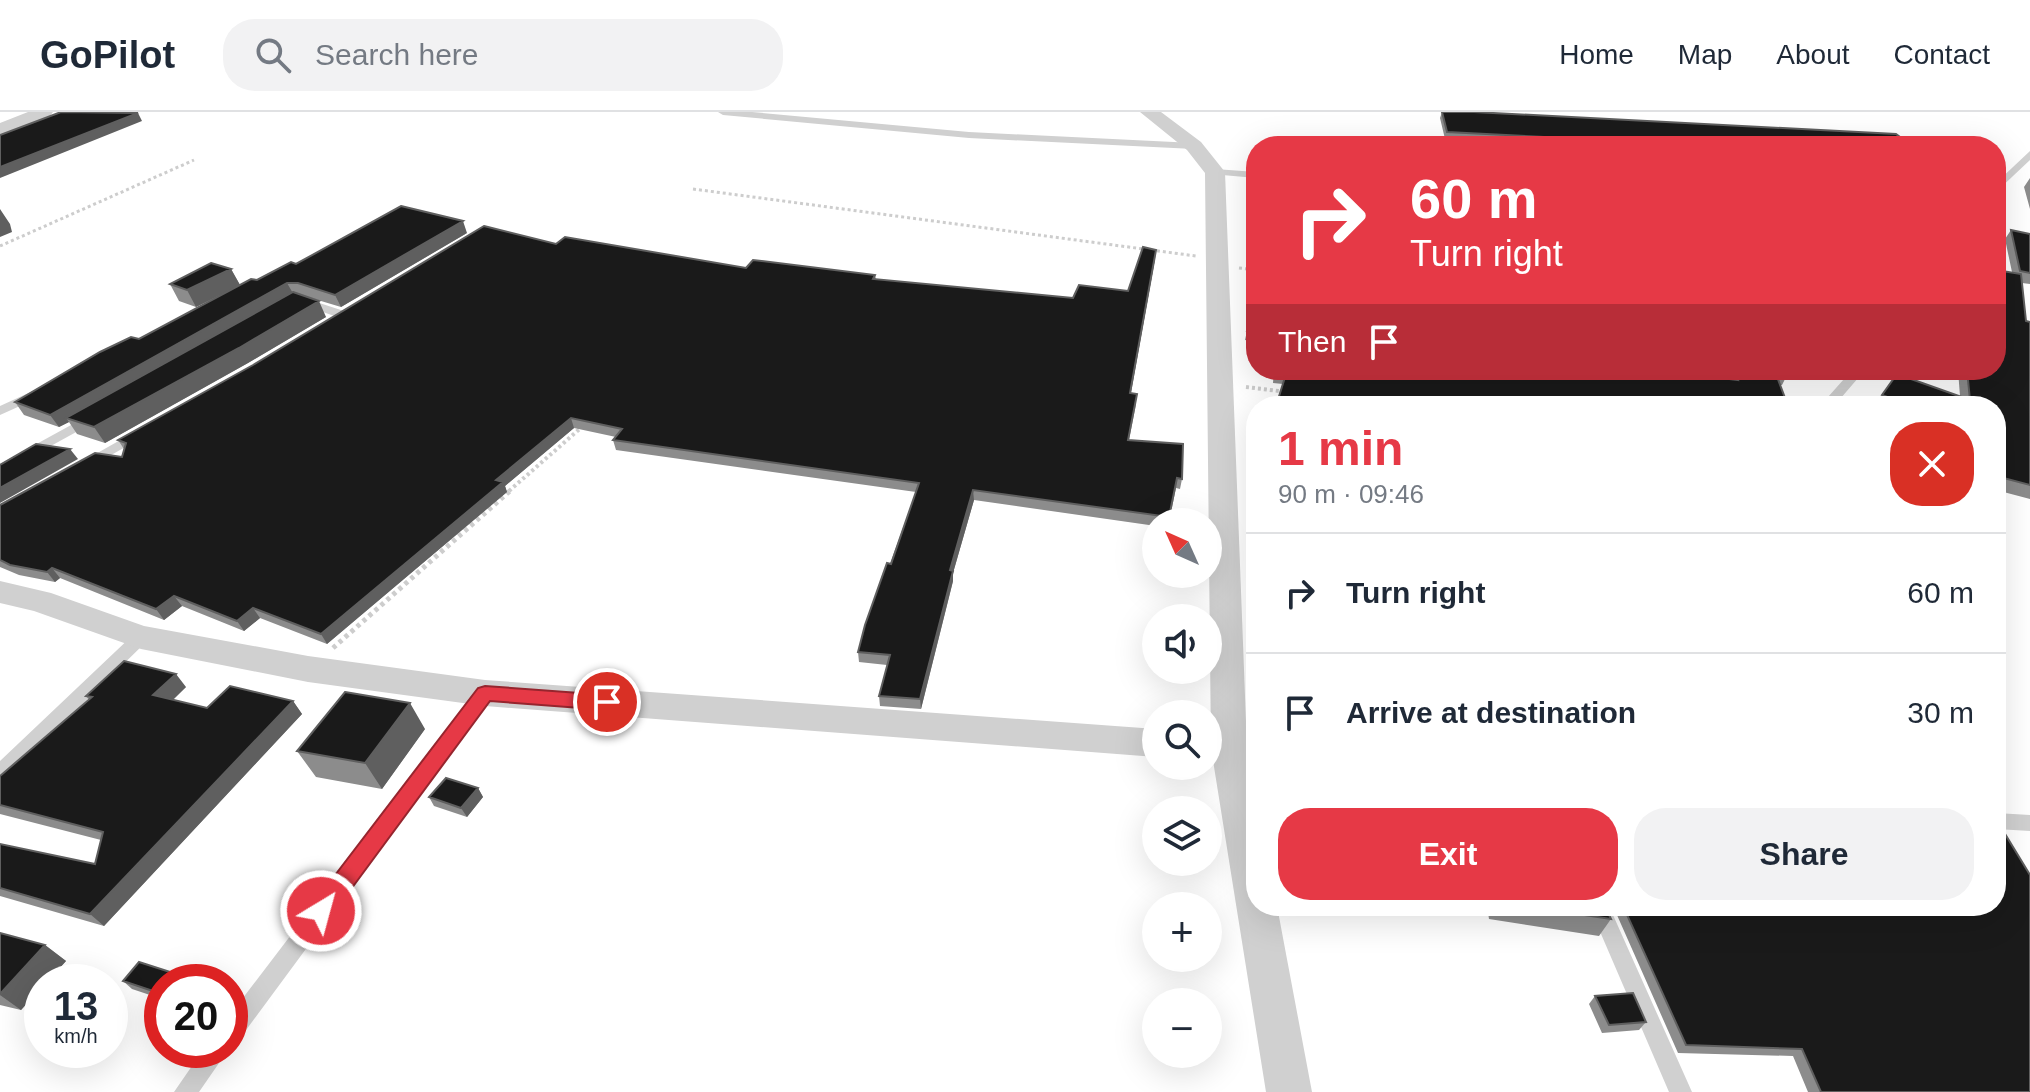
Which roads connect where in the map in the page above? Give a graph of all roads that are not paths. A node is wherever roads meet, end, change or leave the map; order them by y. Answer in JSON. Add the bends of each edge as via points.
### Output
{"nodes":[{"id":1,"x":44,"y":112,"type":"edge"},
{"id":2,"x":723,"y":112,"type":"edge"},
{"id":3,"x":1149,"y":112,"type":"edge"},
{"id":4,"x":0,"y":129,"type":"edge"},
{"id":5,"x":1194,"y":146,"type":"junction"},
{"id":6,"x":2030,"y":154,"type":"edge"},
{"id":7,"x":1215,"y":172,"type":"junction"},
{"id":8,"x":1246,"y":174,"type":"edge"},
{"id":9,"x":2006,"y":179,"type":"edge"},
{"id":10,"x":356,"y":307,"type":"edge"},
{"id":11,"x":285,"y":308,"type":"edge"},
{"id":12,"x":343,"y":315,"type":"junction"},
{"id":13,"x":330,"y":322,"type":"edge"},
{"id":14,"x":1850,"y":380,"type":"edge"},
{"id":15,"x":52,"y":385,"type":"edge"},
{"id":16,"x":1836,"y":396,"type":"edge"},
{"id":17,"x":109,"y":408,"type":"edge"},
{"id":18,"x":0,"y":411,"type":"edge"},
{"id":19,"x":147,"y":429,"type":"edge"},
{"id":20,"x":0,"y":470,"type":"edge"},
{"id":21,"x":67,"y":474,"type":"edge"},
{"id":22,"x":0,"y":592,"type":"edge"},
{"id":23,"x":141,"y":637,"type":"junction"},
{"id":24,"x":485,"y":693,"type":"junction"},
{"id":25,"x":1142,"y":742,"type":"edge"},
{"id":26,"x":1231,"y":749,"type":"edge"},
{"id":27,"x":0,"y":773,"type":"edge"},
{"id":28,"x":2006,"y":822,"type":"edge"},
{"id":29,"x":2030,"y":823,"type":"edge"},
{"id":30,"x":1246,"y":842,"type":"edge"},
{"id":31,"x":1258,"y":916,"type":"edge"},
{"id":32,"x":1603,"y":916,"type":"edge"},
{"id":33,"x":248,"y":1009,"type":"edge"},
{"id":34,"x":203,"y":1068,"type":"edge"},
{"id":35,"x":185,"y":1092,"type":"edge"},
{"id":36,"x":1289,"y":1092,"type":"edge"},
{"id":37,"x":1681,"y":1092,"type":"edge"}],
"edges":[{"from":1,"to":4,"type":"street"},
{"from":2,"to":5,"type":"lane","via":[[969,135]]},
{"from":3,"to":5,"type":"street"},
{"from":5,"to":7,"type":"street"},
{"from":6,"to":9,"type":"lane"},
{"from":7,"to":8,"type":"lane"},
{"from":7,"to":26,"type":"street"},
{"from":10,"to":12,"type":"lane"},
{"from":11,"to":12,"type":"lane","via":[[299,300]]},
{"from":12,"to":13,"type":"lane"},
{"from":14,"to":16,"type":"lane"},
{"from":15,"to":18,"type":"lane"},
{"from":17,"to":20,"type":"lane"},
{"from":19,"to":21,"type":"lane"},
{"from":22,"to":23,"type":"street"},
{"from":23,"to":24,"type":"street","via":[[308,669]]},
{"from":23,"to":27,"type":"lane"},
{"from":24,"to":25,"type":"street"},
{"from":24,"to":33,"type":"lane"},
{"from":26,"to":30,"type":"street"},
{"from":28,"to":29,"type":"lane"},
{"from":31,"to":36,"type":"street"},
{"from":32,"to":37,"type":"lane"},
{"from":34,"to":35,"type":"lane"}]}
